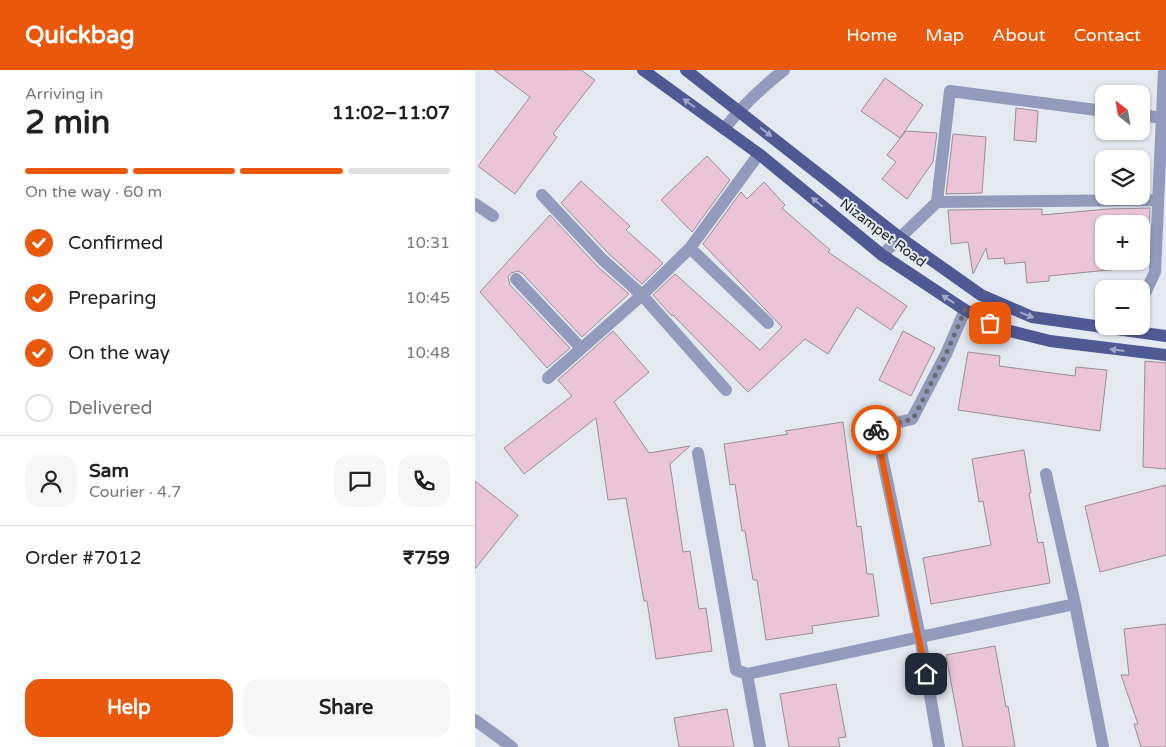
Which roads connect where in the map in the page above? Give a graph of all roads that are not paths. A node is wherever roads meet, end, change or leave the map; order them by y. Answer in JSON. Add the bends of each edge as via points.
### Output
{"nodes":[{"id":1,"x":643,"y":70,"type":"edge"},
{"id":2,"x":686,"y":70,"type":"edge"},
{"id":3,"x":784,"y":70,"type":"edge"},
{"id":4,"x":1164,"y":70,"type":"edge"},
{"id":5,"x":739,"y":110,"type":"junction"},
{"id":6,"x":1095,"y":110,"type":"edge"},
{"id":7,"x":1150,"y":117,"type":"edge"},
{"id":8,"x":1162,"y":118,"type":"junction"},
{"id":9,"x":724,"y":129,"type":"junction"},
{"id":10,"x":759,"y":154,"type":"junction"},
{"id":11,"x":542,"y":195,"type":"dead end"},
{"id":12,"x":1158,"y":200,"type":"junction"},
{"id":13,"x":937,"y":202,"type":"junction"},
{"id":14,"x":475,"y":204,"type":"edge"},
{"id":15,"x":493,"y":216,"type":"dead end"},
{"id":16,"x":899,"y":237,"type":"junction"},
{"id":17,"x":690,"y":248,"type":"junction"},
{"id":18,"x":882,"y":256,"type":"junction"},
{"id":19,"x":516,"y":279,"type":"dead end"},
{"id":20,"x":1150,"y":283,"type":"edge"},
{"id":21,"x":642,"y":295,"type":"junction"},
{"id":22,"x":965,"y":310,"type":"junction"},
{"id":23,"x":768,"y":323,"type":"dead end"},
{"id":24,"x":1095,"y":324,"type":"edge"},
{"id":25,"x":1150,"y":332,"type":"edge"},
{"id":26,"x":1166,"y":336,"type":"edge"},
{"id":27,"x":581,"y":348,"type":"junction"},
{"id":28,"x":1166,"y":355,"type":"edge"},
{"id":29,"x":548,"y":378,"type":"dead end"},
{"id":30,"x":726,"y":390,"type":"dead end"},
{"id":31,"x":698,"y":453,"type":"dead end"},
{"id":32,"x":1047,"y":474,"type":"dead end"},
{"id":33,"x":1075,"y":604,"type":"junction"},
{"id":34,"x":919,"y":637,"type":"junction"},
{"id":35,"x":747,"y":674,"type":"junction"},
{"id":36,"x":475,"y":720,"type":"edge"},
{"id":37,"x":513,"y":747,"type":"edge"},
{"id":38,"x":760,"y":747,"type":"edge"},
{"id":39,"x":939,"y":747,"type":"edge"},
{"id":40,"x":1103,"y":747,"type":"edge"}],
"edges":[{"from":9,"to":1,"type":"main road","name":"Nizampet Road","one_way":true},
{"from":2,"to":5,"type":"main road","name":"Nizampet Road"},
{"from":3,"to":5,"type":"street"},
{"from":4,"to":8,"type":"street"},
{"from":5,"to":9,"type":"street"},
{"from":5,"to":16,"type":"main road","name":"Nizampet Road","one_way":true},
{"from":6,"to":13,"type":"street","via":[[950,91]]},
{"from":7,"to":8,"type":"street"},
{"from":8,"to":12,"type":"street"},
{"from":9,"to":10,"type":"main road","name":"Nizampet Road"},
{"from":10,"to":17,"type":"street"},
{"from":18,"to":10,"type":"main road","name":"Nizampet Road","one_way":true},
{"from":11,"to":21,"type":"street","via":[[603,260]]},
{"from":12,"to":13,"type":"street"},
{"from":12,"to":20,"type":"street","via":[[1155,272]]},
{"from":13,"to":16,"type":"street"},
{"from":14,"to":15,"type":"street"},
{"from":16,"to":18,"type":"street"},
{"from":16,"to":24,"type":"main road","name":"Nizampet Road","one_way":true,"via":[[981,295],[1032,317]]},
{"from":17,"to":21,"type":"street"},
{"from":17,"to":23,"type":"street"},
{"from":22,"to":18,"type":"main road","name":"Nizampet Road","one_way":true},
{"from":19,"to":27,"type":"street"},
{"from":21,"to":27,"type":"street"},
{"from":21,"to":30,"type":"street"},
{"from":28,"to":22,"type":"main road","name":"Nizampet Road","one_way":true,"via":[[1050,341],[1002,329]]},
{"from":22,"to":34,"type":"street","via":[[913,419],[875,428]]},
{"from":25,"to":26,"type":"main road","name":"Nizampet Road"},
{"from":27,"to":29,"type":"street"},
{"from":31,"to":35,"type":"street","via":[[735,670]]},
{"from":32,"to":33,"type":"street"},
{"from":33,"to":34,"type":"street"},
{"from":33,"to":40,"type":"street"},
{"from":34,"to":35,"type":"street"},
{"from":34,"to":39,"type":"street"},
{"from":35,"to":38,"type":"street"},
{"from":36,"to":37,"type":"street"}]}
